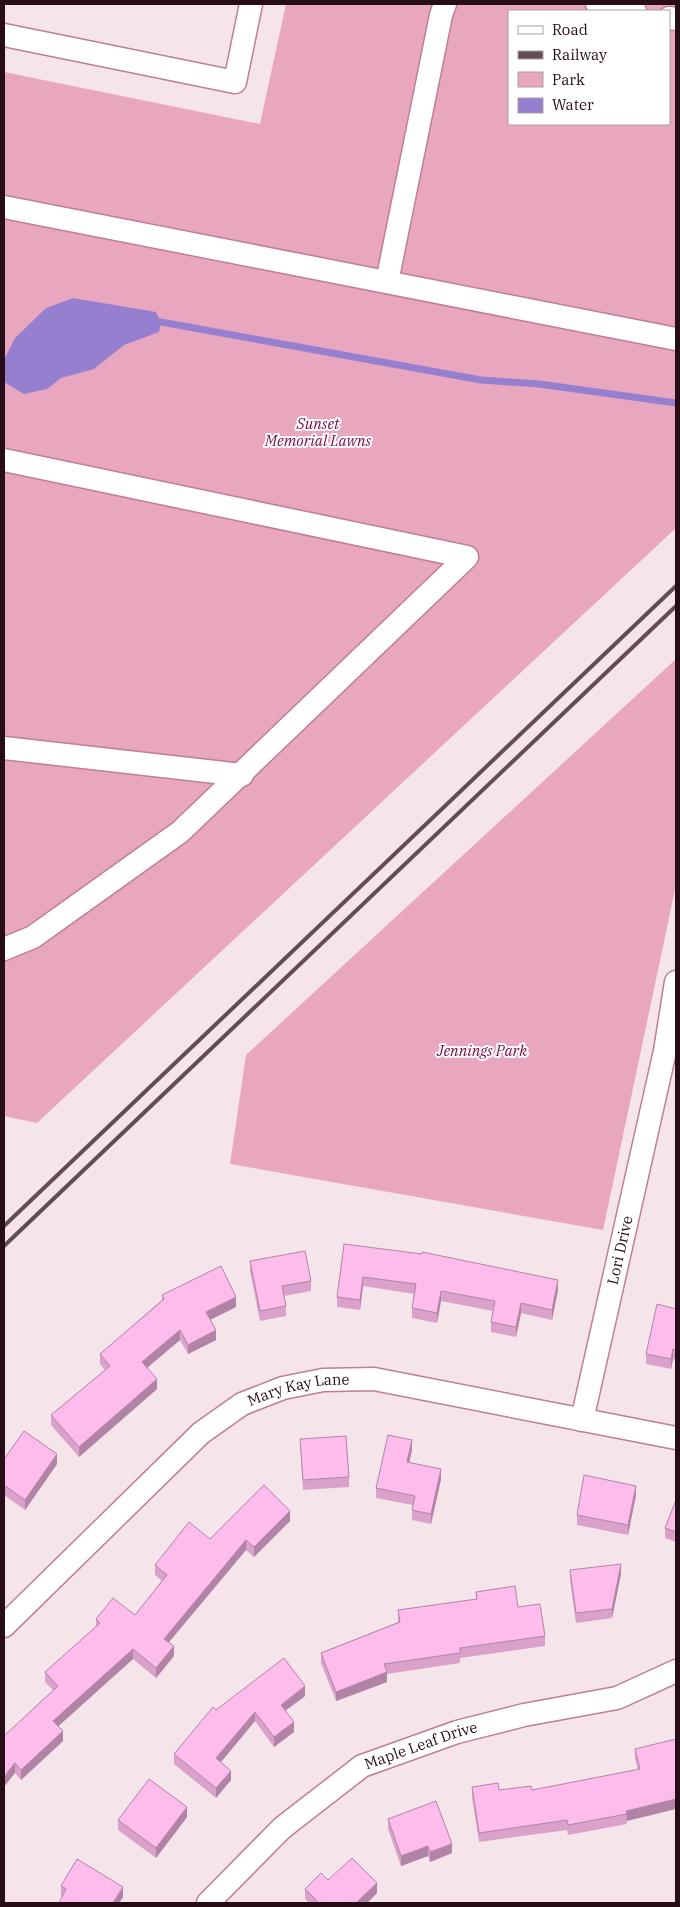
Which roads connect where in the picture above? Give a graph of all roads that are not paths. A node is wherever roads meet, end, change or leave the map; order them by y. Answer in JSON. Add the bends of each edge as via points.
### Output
{"nodes":[{"id":1,"x":251,"y":4,"type":"edge"},
{"id":2,"x":445,"y":4,"type":"edge"},
{"id":3,"x":597,"y":4,"type":"edge"},
{"id":4,"x":630,"y":10,"type":"edge"},
{"id":5,"x":4,"y":35,"type":"edge"},
{"id":6,"x":4,"y":207,"type":"edge"},
{"id":7,"x":387,"y":282,"type":"junction"},
{"id":8,"x":676,"y":339,"type":"edge"},
{"id":9,"x":4,"y":460,"type":"edge"},
{"id":10,"x":4,"y":748,"type":"edge"},
{"id":11,"x":242,"y":775,"type":"junction"},
{"id":12,"x":4,"y":949,"type":"edge"},
{"id":13,"x":676,"y":982,"type":"edge"},
{"id":14,"x":667,"y":1082,"type":"edge"},
{"id":15,"x":582,"y":1420,"type":"junction"},
{"id":16,"x":676,"y":1438,"type":"edge"},
{"id":17,"x":4,"y":1626,"type":"edge"},
{"id":18,"x":676,"y":1671,"type":"edge"},
{"id":19,"x":208,"y":1903,"type":"edge"}],
"edges":[{"from":1,"to":5,"type":"street","via":[[235,82]]},
{"from":2,"to":7,"type":"street"},
{"from":3,"to":4,"type":"street"},
{"from":6,"to":7,"type":"street"},
{"from":7,"to":8,"type":"street"},
{"from":9,"to":11,"type":"street","via":[[467,557]]},
{"from":10,"to":11,"type":"street"},
{"from":11,"to":12,"type":"street","via":[[180,832],[32,937]]},
{"from":13,"to":14,"type":"street","name":"Lori Drive"},
{"from":14,"to":15,"type":"street","name":"Lori Drive"},
{"from":15,"to":16,"type":"street","name":"Mary Kay Lane"},
{"from":15,"to":17,"type":"street","name":"Mary Kay Lane","via":[[374,1379],[323,1380],[283,1388],[242,1404],[201,1433]]},
{"from":18,"to":19,"type":"street","name":"Maple Leaf Drive","via":[[617,1698],[524,1715],[457,1732],[362,1766],[282,1828]]}]}
